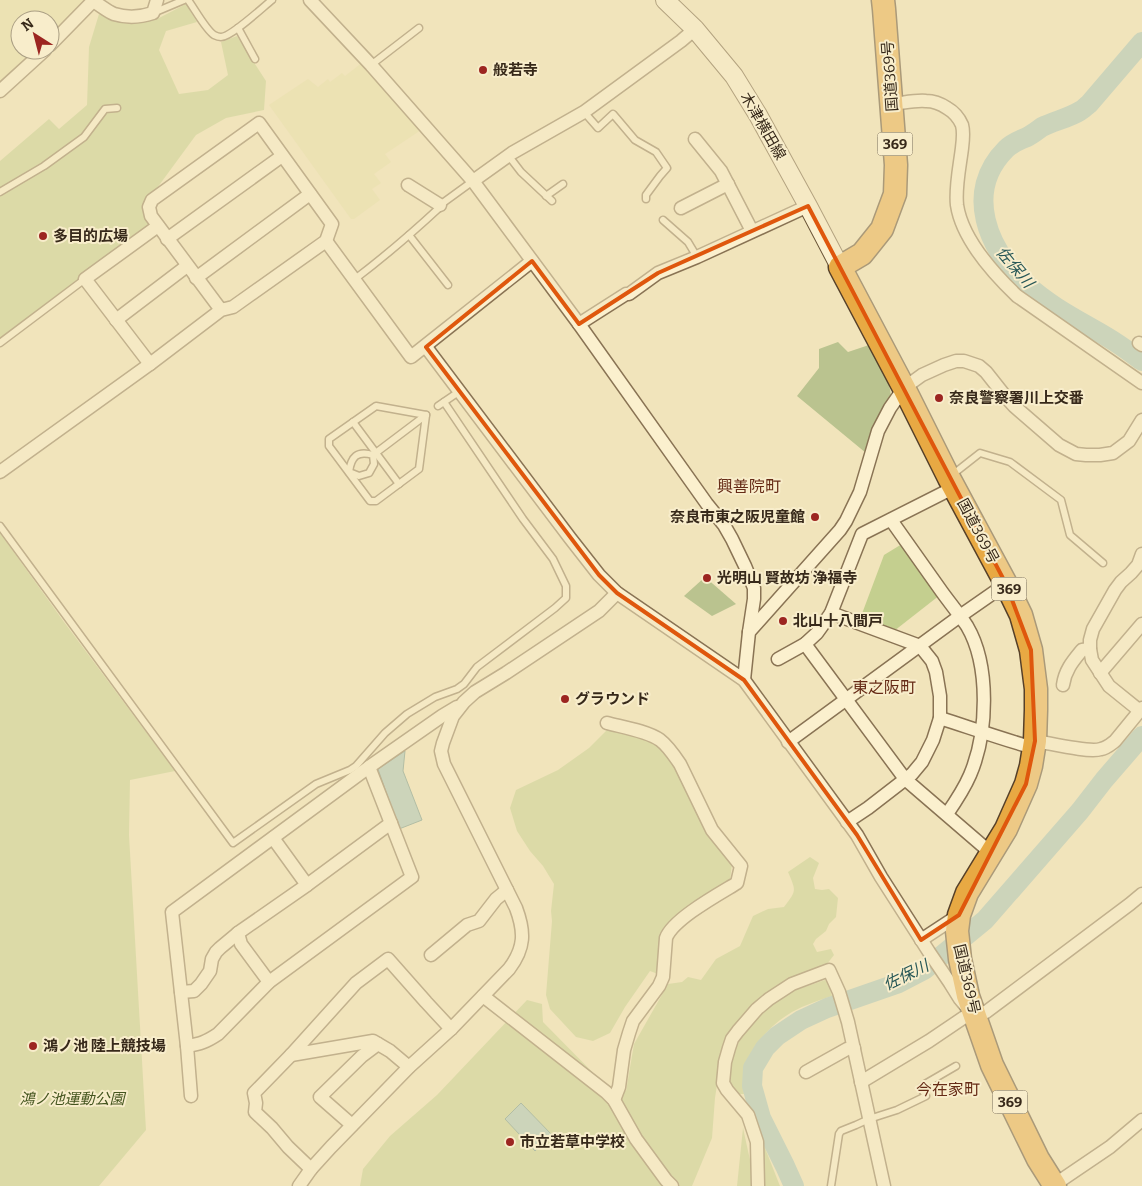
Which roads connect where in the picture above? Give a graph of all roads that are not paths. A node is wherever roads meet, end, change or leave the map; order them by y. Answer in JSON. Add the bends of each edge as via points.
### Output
{"nodes":[{"id":1,"x":157,"y":0,"type":"edge"},
{"id":2,"x":184,"y":0,"type":"edge"},
{"id":3,"x":188,"y":0,"type":"edge"},
{"id":4,"x":272,"y":0,"type":"edge"},
{"id":5,"x":310,"y":0,"type":"edge"},
{"id":6,"x":666,"y":0,"type":"edge"},
{"id":7,"x":883,"y":0,"type":"edge"},
{"id":8,"x":93,"y":1,"type":"edge"},
{"id":9,"x":153,"y":13,"type":"junction"},
{"id":10,"x":238,"y":28,"type":"junction"},
{"id":11,"x":419,"y":28,"type":"dead end"},
{"id":12,"x":695,"y":29,"type":"junction"},
{"id":13,"x":60,"y":34,"type":"edge"},
{"id":14,"x":255,"y":59,"type":"dead end"},
{"id":15,"x":34,"y":60,"type":"edge"},
{"id":16,"x":371,"y":65,"type":"junction"},
{"id":17,"x":0,"y":92,"type":"edge"},
{"id":18,"x":892,"y":104,"type":"junction"},
{"id":19,"x":116,"y":108,"type":"dead end"},
{"id":20,"x":584,"y":112,"type":"junction"},
{"id":21,"x":696,"y":139,"type":"dead end"},
{"id":22,"x":282,"y":156,"type":"junction"},
{"id":23,"x":508,"y":156,"type":"junction"},
{"id":24,"x":473,"y":181,"type":"junction"},
{"id":25,"x":563,"y":184,"type":"dead end"},
{"id":26,"x":728,"y":184,"type":"junction"},
{"id":27,"x":408,"y":186,"type":"dead end"},
{"id":28,"x":0,"y":192,"type":"edge"},
{"id":29,"x":310,"y":194,"type":"junction"},
{"id":30,"x":546,"y":196,"type":"junction"},
{"id":31,"x":646,"y":199,"type":"dead end"},
{"id":32,"x":552,"y":201,"type":"dead end"},
{"id":33,"x":440,"y":205,"type":"junction"},
{"id":34,"x":808,"y":206,"type":"junction"},
{"id":35,"x":681,"y":208,"type":"dead end"},
{"id":36,"x":663,"y":220,"type":"dead end"},
{"id":37,"x":158,"y":226,"type":"junction"},
{"id":38,"x":752,"y":231,"type":"junction"},
{"id":39,"x":409,"y":235,"type":"junction"},
{"id":40,"x":168,"y":239,"type":"junction"},
{"id":41,"x":326,"y":241,"type":"junction"},
{"id":42,"x":698,"y":257,"type":"junction"},
{"id":43,"x":532,"y":261,"type":"junction"},
{"id":44,"x":187,"y":266,"type":"junction"},
{"id":45,"x":840,"y":267,"type":"junction"},
{"id":46,"x":196,"y":278,"type":"junction"},
{"id":47,"x":85,"y":279,"type":"junction"},
{"id":48,"x":355,"y":279,"type":"junction"},
{"id":49,"x":448,"y":286,"type":"dead end"},
{"id":50,"x":221,"y":310,"type":"junction"},
{"id":51,"x":116,"y":320,"type":"junction"},
{"id":52,"x":579,"y":324,"type":"junction"},
{"id":53,"x":0,"y":343,"type":"edge"},
{"id":54,"x":426,"y":347,"type":"junction"},
{"id":55,"x":150,"y":364,"type":"junction"},
{"id":56,"x":1142,"y":383,"type":"edge"},
{"id":57,"x":904,"y":388,"type":"junction"},
{"id":58,"x":460,"y":391,"type":"junction"},
{"id":59,"x":427,"y":414,"type":"junction"},
{"id":60,"x":1142,"y":420,"type":"edge"},
{"id":61,"x":353,"y":422,"type":"junction"},
{"id":62,"x":374,"y":454,"type":"junction"},
{"id":63,"x":0,"y":472,"type":"edge"},
{"id":64,"x":349,"y":472,"type":"junction"},
{"id":65,"x":952,"y":483,"type":"junction"},
{"id":66,"x":399,"y":484,"type":"junction"},
{"id":67,"x":891,"y":520,"type":"junction"},
{"id":68,"x":0,"y":526,"type":"edge"},
{"id":69,"x":1141,"y":558,"type":"edge"},
{"id":70,"x":1103,"y":562,"type":"dead end"},
{"id":71,"x":1006,"y":584,"type":"junction"},
{"id":72,"x":617,"y":593,"type":"junction"},
{"id":73,"x":831,"y":613,"type":"junction"},
{"id":74,"x":960,"y":616,"type":"junction"},
{"id":75,"x":1142,"y":624,"type":"edge"},
{"id":76,"x":749,"y":632,"type":"junction"},
{"id":77,"x":805,"y":644,"type":"junction"},
{"id":78,"x":920,"y":646,"type":"junction"},
{"id":79,"x":1090,"y":649,"type":"junction"},
{"id":80,"x":778,"y":659,"type":"dead end"},
{"id":81,"x":1100,"y":672,"type":"junction"},
{"id":82,"x":744,"y":680,"type":"junction"},
{"id":83,"x":1063,"y":685,"type":"dead end"},
{"id":84,"x":846,"y":700,"type":"junction"},
{"id":85,"x":460,"y":706,"type":"junction"},
{"id":86,"x":1141,"y":710,"type":"edge"},
{"id":87,"x":940,"y":718,"type":"junction"},
{"id":88,"x":607,"y":723,"type":"dead end"},
{"id":89,"x":982,"y":731,"type":"junction"},
{"id":90,"x":788,"y":742,"type":"junction"},
{"id":91,"x":1034,"y":744,"type":"junction"},
{"id":92,"x":369,"y":767,"type":"junction"},
{"id":93,"x":905,"y":779,"type":"junction"},
{"id":94,"x":947,"y":814,"type":"junction"},
{"id":95,"x":847,"y":822,"type":"junction"},
{"id":96,"x":391,"y":823,"type":"junction"},
{"id":97,"x":273,"y":838,"type":"junction"},
{"id":98,"x":991,"y":853,"type":"junction"},
{"id":99,"x":307,"y":885,"type":"junction"},
{"id":100,"x":507,"y":890,"type":"junction"},
{"id":101,"x":1142,"y":894,"type":"edge"},
{"id":102,"x":958,"y":923,"type":"junction"},
{"id":103,"x":238,"y":933,"type":"junction"},
{"id":104,"x":921,"y":940,"type":"junction"},
{"id":105,"x":431,"y":955,"type":"dead end"},
{"id":106,"x":269,"y":982,"type":"junction"},
{"id":107,"x":181,"y":992,"type":"junction"},
{"id":108,"x":483,"y":996,"type":"junction"},
{"id":109,"x":974,"y":1014,"type":"junction"},
{"id":110,"x":451,"y":1029,"type":"junction"},
{"id":111,"x":378,"y":1044,"type":"junction"},
{"id":112,"x":186,"y":1046,"type":"junction"},
{"id":113,"x":854,"y":1048,"type":"junction"},
{"id":114,"x":291,"y":1055,"type":"junction"},
{"id":115,"x":956,"y":1066,"type":"dead end"},
{"id":116,"x":409,"y":1068,"type":"junction"},
{"id":117,"x":806,"y":1072,"type":"dead end"},
{"id":118,"x":861,"y":1082,"type":"junction"},
{"id":119,"x":191,"y":1096,"type":"dead end"},
{"id":120,"x":614,"y":1100,"type":"junction"},
{"id":121,"x":869,"y":1118,"type":"junction"},
{"id":122,"x":1142,"y":1120,"type":"edge"},
{"id":123,"x":352,"y":1125,"type":"junction"},
{"id":124,"x":311,"y":1169,"type":"junction"},
{"id":125,"x":1055,"y":1185,"type":"edge"},
{"id":126,"x":299,"y":1186,"type":"edge"},
{"id":127,"x":672,"y":1186,"type":"edge"},
{"id":128,"x":758,"y":1186,"type":"edge"},
{"id":129,"x":831,"y":1186,"type":"edge"},
{"id":130,"x":884,"y":1186,"type":"edge"}],
"edges":[{"from":1,"to":9,"type":"street"},
{"from":2,"to":9,"type":"lane"},
{"from":3,"to":10,"type":"lane","via":[[214,35],[222,37]]},
{"from":4,"to":10,"type":"lane"},
{"from":5,"to":16,"type":"street"},
{"from":6,"to":12,"type":"main road","name":"木津横田線"},
{"from":7,"to":18,"type":"highway","name":"国道369号","number":"369"},
{"from":8,"to":9,"type":"street","via":[[114,14],[133,17]]},
{"from":8,"to":13,"type":"street"},
{"from":10,"to":14,"type":"lane"},
{"from":11,"to":16,"type":"lane"},
{"from":12,"to":20,"type":"street"},
{"from":12,"to":34,"type":"main road","name":"木津横田線","via":[[734,76]]},
{"from":15,"to":17,"type":"street"},
{"from":16,"to":24,"type":"street"},
{"from":18,"to":45,"type":"highway","name":"国道369号","number":"369","via":[[895,194],[882,229],[862,254]]},
{"from":18,"to":56,"type":"street","via":[[935,102],[952,110],[962,125],[963,135],[957,204],[980,255],[1017,296]]},
{"from":19,"to":28,"type":"lane","via":[[105,109],[84,137]]},
{"from":20,"to":23,"type":"street"},
{"from":20,"to":31,"type":"lane","via":[[598,128],[614,114],[635,140],[656,152],[667,168]]},
{"from":21,"to":26,"type":"street"},
{"from":22,"to":29,"type":"street"},
{"from":22,"to":37,"type":"street","via":[[259,123],[152,200],[149,207],[151,216]]},
{"from":22,"to":40,"type":"street"},
{"from":23,"to":24,"type":"street"},
{"from":23,"to":30,"type":"lane"},
{"from":24,"to":33,"type":"lane"},
{"from":24,"to":43,"type":"street"},
{"from":25,"to":30,"type":"lane"},
{"from":26,"to":35,"type":"street"},
{"from":26,"to":38,"type":"street"},
{"from":27,"to":33,"type":"street"},
{"from":29,"to":41,"type":"street","via":[[332,224]]},
{"from":29,"to":46,"type":"street"},
{"from":30,"to":32,"type":"lane"},
{"from":33,"to":39,"type":"lane"},
{"from":34,"to":38,"type":"street"},
{"from":34,"to":45,"type":"main road","name":"木津横田線"},
{"from":36,"to":42,"type":"lane","via":[[688,242]]},
{"from":37,"to":40,"type":"street"},
{"from":37,"to":47,"type":"street"},
{"from":38,"to":42,"type":"street"},
{"from":39,"to":48,"type":"lane"},
{"from":39,"to":49,"type":"lane"},
{"from":40,"to":44,"type":"street"},
{"from":41,"to":48,"type":"street"},
{"from":41,"to":50,"type":"street","via":[[233,307]]},
{"from":42,"to":52,"type":"street","via":[[658,273]]},
{"from":43,"to":52,"type":"street"},
{"from":43,"to":54,"type":"street"},
{"from":44,"to":46,"type":"street"},
{"from":44,"to":51,"type":"street"},
{"from":45,"to":57,"type":"highway","name":"国道369号","number":"369"},
{"from":46,"to":50,"type":"street"},
{"from":47,"to":51,"type":"street"},
{"from":47,"to":53,"type":"lane"},
{"from":48,"to":54,"type":"street","via":[[411,358]]},
{"from":50,"to":55,"type":"street"},
{"from":51,"to":55,"type":"street"},
{"from":52,"to":76,"type":"street","via":[[732,539],[754,588]]},
{"from":54,"to":58,"type":"street"},
{"from":55,"to":63,"type":"street"},
{"from":57,"to":60,"type":"street","via":[[944,365],[956,361],[972,363],[986,372],[1014,406],[1059,445],[1076,454],[1113,453],[1129,441]]},
{"from":57,"to":65,"type":"highway","name":"国道369号","number":"369"},
{"from":57,"to":76,"type":"street","via":[[878,431],[860,492],[846,521]]},
{"from":58,"to":68,"type":"lane","via":[[441,404],[553,559],[566,586],[566,598],[477,667],[464,684],[435,697],[394,724],[356,766],[316,784],[233,843]]},
{"from":58,"to":72,"type":"street","via":[[570,538]]},
{"from":59,"to":61,"type":"lane","via":[[376,406]]},
{"from":59,"to":62,"type":"lane"},
{"from":59,"to":66,"type":"lane","via":[[419,470]]},
{"from":61,"to":62,"type":"lane"},
{"from":61,"to":64,"type":"lane","via":[[329,439],[329,446]]},
{"from":62,"to":64,"type":"lane","via":[[364,452],[357,455],[350,461]]},
{"from":62,"to":64,"type":"lane","via":[[374,464],[369,473],[359,476]]},
{"from":62,"to":66,"type":"lane"},
{"from":64,"to":66,"type":"lane","via":[[370,501],[376,501]]},
{"from":65,"to":67,"type":"street"},
{"from":65,"to":70,"type":"lane","via":[[980,452],[1010,462],[1061,500],[1070,535]]},
{"from":65,"to":71,"type":"highway","name":"国道369号","number":"369"},
{"from":67,"to":73,"type":"street","via":[[862,534]]},
{"from":67,"to":74,"type":"street"},
{"from":69,"to":79,"type":"street","via":[[1121,582],[1093,629]]},
{"from":71,"to":74,"type":"street"},
{"from":71,"to":91,"type":"highway","name":"国道369号","number":"369","via":[[1021,615],[1031,650],[1036,689]]},
{"from":72,"to":82,"type":"street"},
{"from":72,"to":85,"type":"street","via":[[599,611],[475,692]]},
{"from":73,"to":77,"type":"street"},
{"from":73,"to":78,"type":"street"},
{"from":74,"to":78,"type":"street"},
{"from":74,"to":89,"type":"street","via":[[979,658],[984,697]]},
{"from":75,"to":81,"type":"street"},
{"from":76,"to":82,"type":"street"},
{"from":77,"to":80,"type":"street"},
{"from":77,"to":84,"type":"street"},
{"from":78,"to":84,"type":"street"},
{"from":78,"to":87,"type":"street","via":[[936,672]]},
{"from":79,"to":81,"type":"street","via":[[1092,660]]},
{"from":79,"to":83,"type":"street","via":[[1082,650],[1067,668]]},
{"from":81,"to":86,"type":"street","via":[[1109,686]]},
{"from":82,"to":90,"type":"street"},
{"from":84,"to":90,"type":"street"},
{"from":84,"to":93,"type":"street"},
{"from":85,"to":92,"type":"street"},
{"from":85,"to":100,"type":"street","via":[[443,743],[442,756]]},
{"from":86,"to":91,"type":"street","via":[[1115,741],[1103,749]]},
{"from":87,"to":89,"type":"street"},
{"from":87,"to":93,"type":"street","via":[[928,752]]},
{"from":88,"to":120,"type":"street","via":[[652,735],[665,744],[680,764],[712,830],[741,866],[737,883],[668,932],[663,977],[633,1021]]},
{"from":89,"to":91,"type":"street","via":[[1006,740]]},
{"from":89,"to":94,"type":"street","via":[[970,775]]},
{"from":90,"to":95,"type":"street"},
{"from":91,"to":98,"type":"highway","name":"国道369号","number":"369","via":[[1031,766],[1020,799]]},
{"from":92,"to":96,"type":"street"},
{"from":92,"to":97,"type":"street"},
{"from":93,"to":94,"type":"street"},
{"from":93,"to":95,"type":"street"},
{"from":94,"to":98,"type":"street"},
{"from":95,"to":104,"type":"street"},
{"from":96,"to":99,"type":"street"},
{"from":96,"to":106,"type":"street","via":[[412,877]]},
{"from":97,"to":99,"type":"street"},
{"from":97,"to":107,"type":"street","via":[[172,912]]},
{"from":98,"to":102,"type":"highway","name":"国道369号","number":"369","via":[[967,893]]},
{"from":99,"to":103,"type":"street"},
{"from":100,"to":105,"type":"street","via":[[479,921],[467,925]]},
{"from":100,"to":108,"type":"street","via":[[520,919],[521,950],[509,969]]},
{"from":101,"to":109,"type":"street","via":[[992,1008]]},
{"from":102,"to":104,"type":"street"},
{"from":102,"to":109,"type":"highway","name":"国道369号","number":"369","via":[[960,959]]},
{"from":103,"to":106,"type":"street","via":[[241,944]]},
{"from":103,"to":107,"type":"street","via":[[216,952],[210,971],[201,984],[194,991]]},
{"from":104,"to":109,"type":"street","via":[[960,999]]},
{"from":106,"to":112,"type":"street","via":[[218,1034],[208,1041]]},
{"from":107,"to":112,"type":"street"},
{"from":108,"to":110,"type":"street"},
{"from":108,"to":120,"type":"street"},
{"from":109,"to":118,"type":"street","via":[[962,1018]]},
{"from":109,"to":125,"type":"highway","name":"国道369号","number":"369","via":[[992,1065],[1038,1159]]},
{"from":110,"to":114,"type":"street","via":[[388,959],[356,983]]},
{"from":110,"to":116,"type":"street"},
{"from":111,"to":114,"type":"street","via":[[373,1041]]},
{"from":111,"to":116,"type":"street"},
{"from":111,"to":123,"type":"street","via":[[320,1097]]},
{"from":112,"to":119,"type":"street"},
{"from":113,"to":117,"type":"street","via":[[847,1048]]},
{"from":113,"to":118,"type":"street"},
{"from":113,"to":128,"type":"street","via":[[839,992],[829,970],[792,984],[769,999],[732,1039],[723,1083],[748,1115],[757,1142]]},
{"from":114,"to":124,"type":"street","via":[[254,1093],[255,1112]]},
{"from":115,"to":121,"type":"lane","via":[[925,1084],[921,1088],[926,1096],[898,1110]]},
{"from":116,"to":123,"type":"street"},
{"from":118,"to":121,"type":"street"},
{"from":120,"to":127,"type":"street","via":[[636,1139]]},
{"from":121,"to":129,"type":"lane","via":[[839,1134]]},
{"from":121,"to":130,"type":"street"},
{"from":122,"to":125,"type":"street","via":[[1125,1136]]},
{"from":123,"to":124,"type":"street"},
{"from":124,"to":126,"type":"street"}]}
